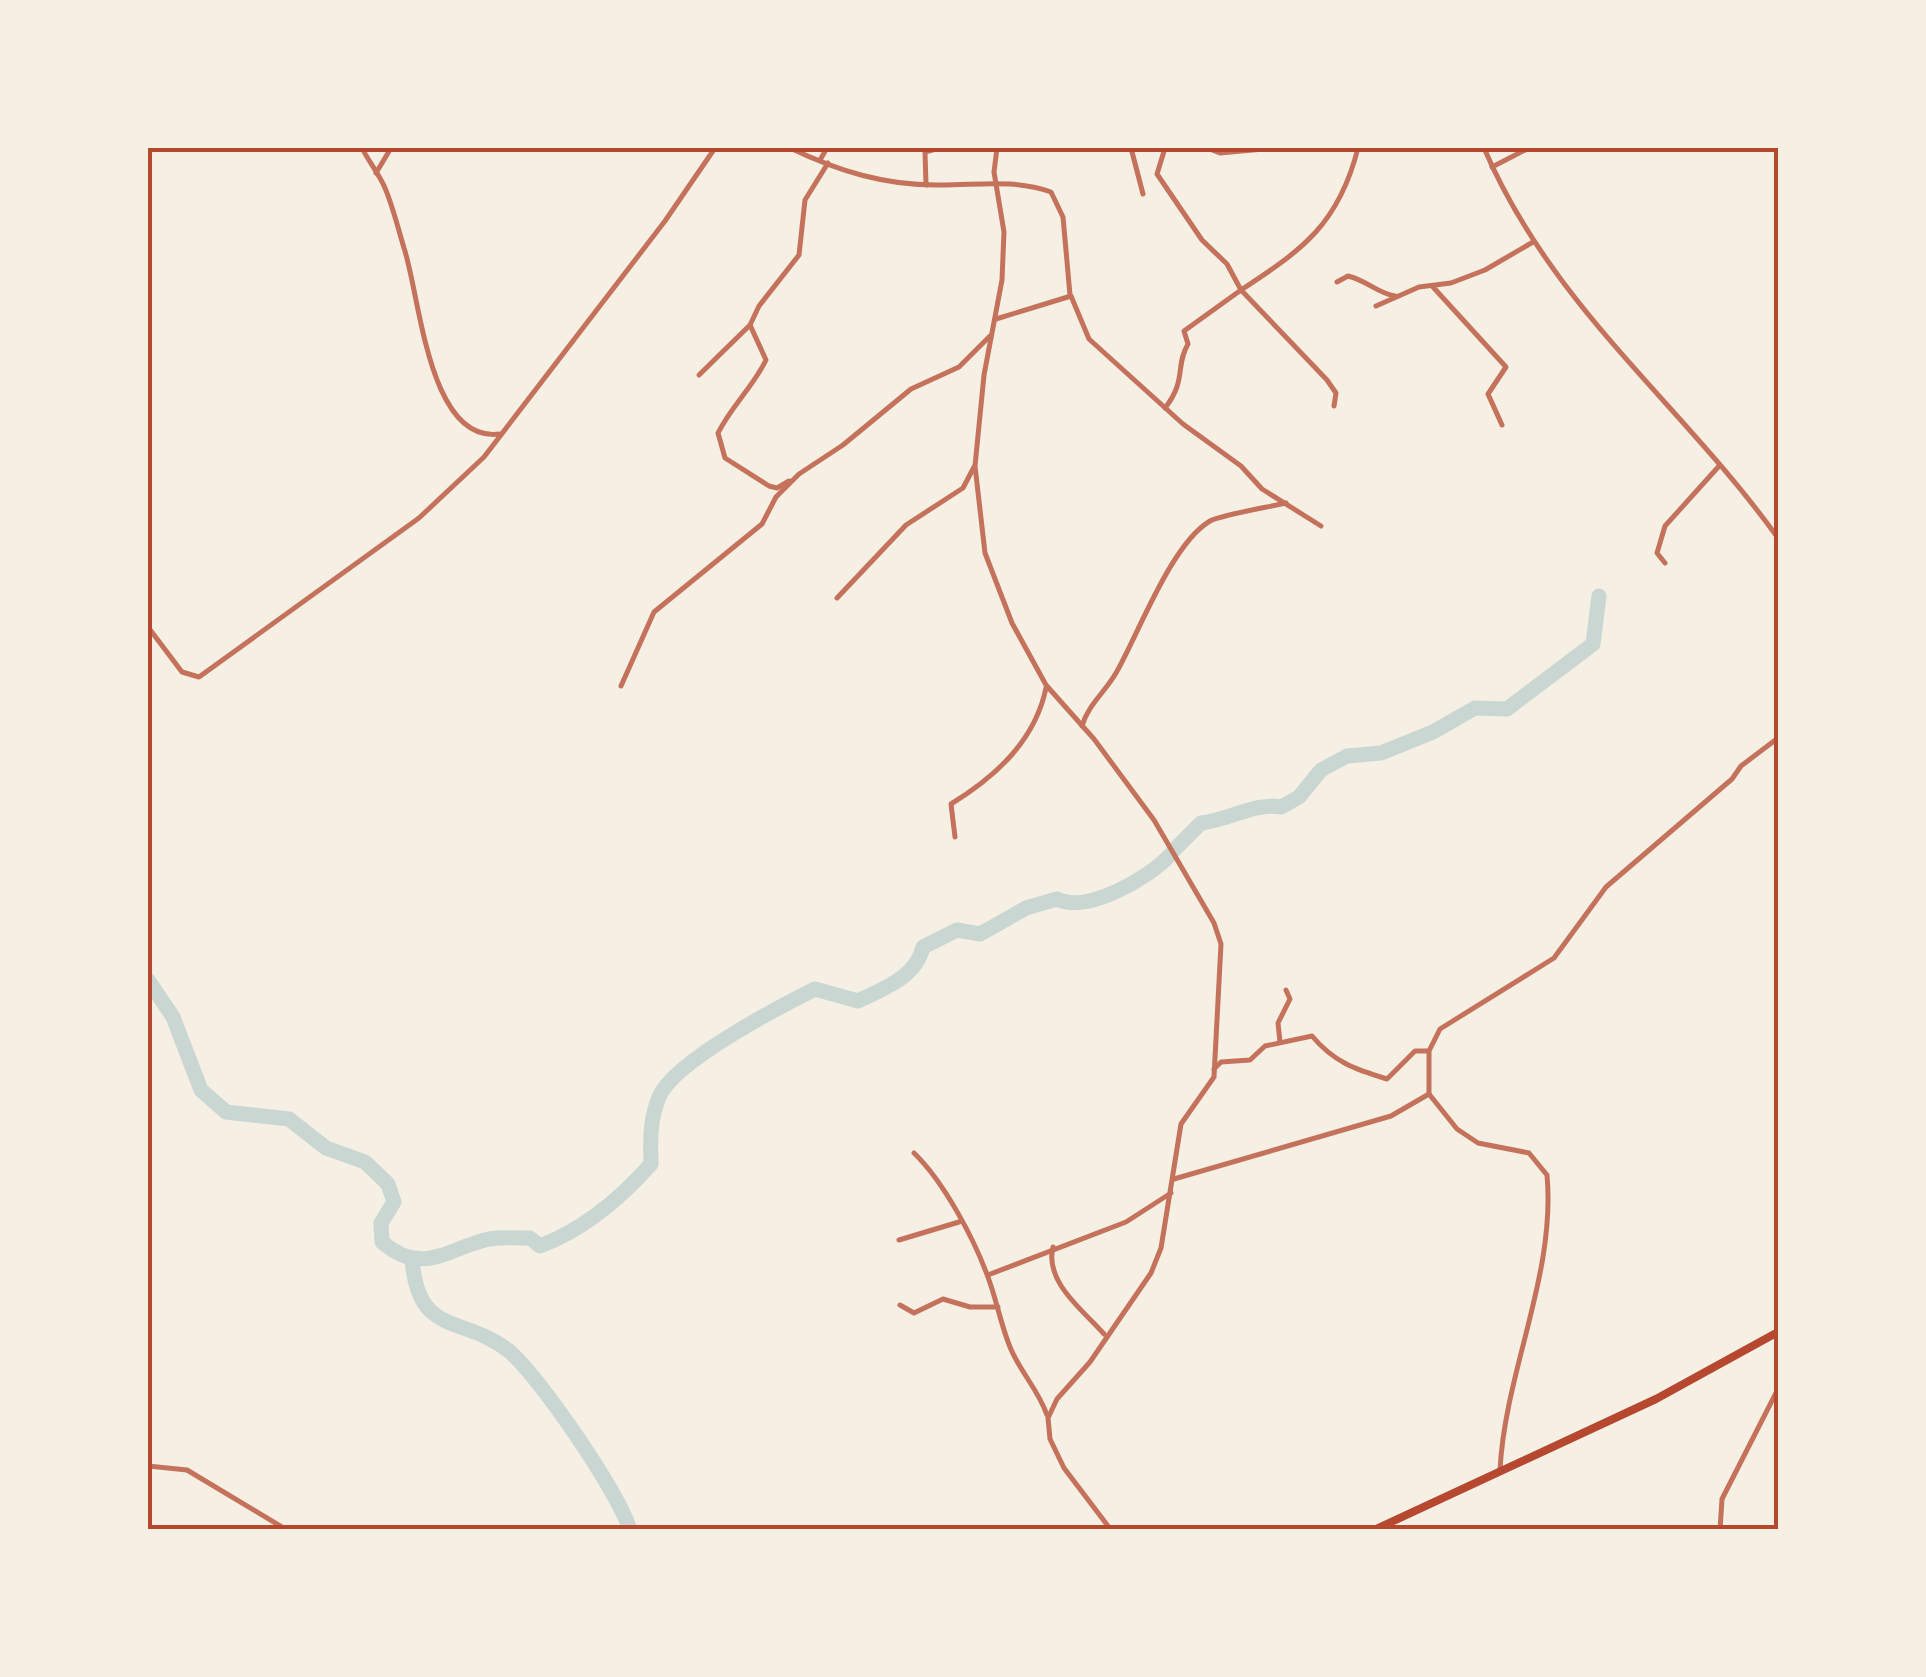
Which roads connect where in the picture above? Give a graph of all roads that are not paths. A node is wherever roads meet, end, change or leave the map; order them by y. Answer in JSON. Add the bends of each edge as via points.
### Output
{"nodes":[{"id":1,"x":362,"y":148,"type":"edge"},
{"id":2,"x":391,"y":148,"type":"edge"},
{"id":3,"x":715,"y":148,"type":"edge"},
{"id":4,"x":790,"y":148,"type":"edge"},
{"id":5,"x":826,"y":148,"type":"edge"},
{"id":6,"x":940,"y":148,"type":"edge"},
{"id":7,"x":997,"y":148,"type":"edge"},
{"id":8,"x":1131,"y":148,"type":"edge"},
{"id":9,"x":1165,"y":148,"type":"edge"},
{"id":10,"x":1207,"y":148,"type":"edge"},
{"id":11,"x":1276,"y":148,"type":"edge"},
{"id":12,"x":1358,"y":148,"type":"edge"},
{"id":13,"x":1484,"y":148,"type":"edge"},
{"id":14,"x":1528,"y":148,"type":"edge"},
{"id":15,"x":820,"y":160,"type":"junction"},
{"id":16,"x":828,"y":163,"type":"junction"},
{"id":17,"x":1492,"y":168,"type":"junction"},
{"id":18,"x":376,"y":173,"type":"junction"},
{"id":19,"x":996,"y":181,"type":"junction"},
{"id":20,"x":926,"y":185,"type":"junction"},
{"id":21,"x":1143,"y":194,"type":"dead end"},
{"id":22,"x":1533,"y":242,"type":"junction"},
{"id":23,"x":1337,"y":282,"type":"dead end"},
{"id":24,"x":1433,"y":287,"type":"junction"},
{"id":25,"x":1241,"y":290,"type":"junction"},
{"id":26,"x":1070,"y":296,"type":"junction"},
{"id":27,"x":1398,"y":296,"type":"junction"},
{"id":28,"x":1376,"y":306,"type":"dead end"},
{"id":29,"x":996,"y":319,"type":"junction"},
{"id":30,"x":750,"y":325,"type":"junction"},
{"id":31,"x":993,"y":334,"type":"junction"},
{"id":32,"x":699,"y":375,"type":"dead end"},
{"id":33,"x":1334,"y":406,"type":"dead end"},
{"id":34,"x":1165,"y":408,"type":"junction"},
{"id":35,"x":1502,"y":425,"type":"dead end"},
{"id":36,"x":499,"y":434,"type":"junction"},
{"id":37,"x":1720,"y":465,"type":"junction"},
{"id":38,"x":975,"y":466,"type":"junction"},
{"id":39,"x":800,"y":474,"type":"junction"},
{"id":40,"x":1286,"y":502,"type":"junction"},
{"id":41,"x":1320,"y":526,"type":"dead end"},
{"id":42,"x":1778,"y":538,"type":"edge"},
{"id":43,"x":1665,"y":564,"type":"dead end"},
{"id":44,"x":837,"y":598,"type":"dead end"},
{"id":45,"x":148,"y":627,"type":"edge"},
{"id":46,"x":1046,"y":685,"type":"junction"},
{"id":47,"x":621,"y":686,"type":"dead end"},
{"id":48,"x":1082,"y":726,"type":"junction"},
{"id":49,"x":1778,"y":738,"type":"edge"},
{"id":50,"x":955,"y":837,"type":"dead end"},
{"id":51,"x":1286,"y":990,"type":"dead end"},
{"id":52,"x":1280,"y":1042,"type":"junction"},
{"id":53,"x":1428,"y":1051,"type":"junction"},
{"id":54,"x":1214,"y":1070,"type":"junction"},
{"id":55,"x":1429,"y":1094,"type":"junction"},
{"id":56,"x":914,"y":1153,"type":"dead end"},
{"id":57,"x":1174,"y":1178,"type":"junction"},
{"id":58,"x":1170,"y":1193,"type":"junction"},
{"id":59,"x":959,"y":1222,"type":"junction"},
{"id":60,"x":899,"y":1240,"type":"dead end"},
{"id":61,"x":1053,"y":1247,"type":"junction"},
{"id":62,"x":988,"y":1275,"type":"junction"},
{"id":63,"x":900,"y":1306,"type":"dead end"},
{"id":64,"x":998,"y":1308,"type":"junction"},
{"id":65,"x":1778,"y":1332,"type":"edge"},
{"id":66,"x":1105,"y":1335,"type":"junction"},
{"id":67,"x":1778,"y":1389,"type":"edge"},
{"id":68,"x":1048,"y":1418,"type":"junction"},
{"id":69,"x":148,"y":1466,"type":"edge"},
{"id":70,"x":1500,"y":1472,"type":"junction"},
{"id":71,"x":287,"y":1530,"type":"edge"},
{"id":72,"x":1112,"y":1530,"type":"edge"},
{"id":73,"x":1374,"y":1530,"type":"edge"},
{"id":74,"x":1720,"y":1530,"type":"edge"}],
"edges":[{"from":1,"to":18,"type":"street"},
{"from":2,"to":18,"type":"street"},
{"from":3,"to":36,"type":"street"},
{"from":4,"to":15,"type":"street"},
{"from":5,"to":15,"type":"street"},
{"from":6,"to":20,"type":"street","via":[[924,152]]},
{"from":7,"to":19,"type":"street"},
{"from":8,"to":21,"type":"street"},
{"from":9,"to":25,"type":"street","via":[[1157,174]]},
{"from":10,"to":11,"type":"street"},
{"from":12,"to":25,"type":"street","via":[[1334,214],[1284,262]]},
{"from":13,"to":17,"type":"street"},
{"from":14,"to":17,"type":"street"},
{"from":15,"to":16,"type":"street"},
{"from":16,"to":20,"type":"street","via":[[868,179]]},
{"from":16,"to":30,"type":"street","via":[[805,200],[799,256]]},
{"from":17,"to":22,"type":"street"},
{"from":18,"to":36,"type":"street","via":[[417,292],[429,362],[461,421],[480,434]]},
{"from":19,"to":20,"type":"street"},
{"from":19,"to":26,"type":"street","via":[[1034,186],[1058,199]]},
{"from":19,"to":29,"type":"street","via":[[1004,232]]},
{"from":22,"to":24,"type":"street","via":[[1486,270]]},
{"from":22,"to":37,"type":"street","via":[[1609,344]]},
{"from":23,"to":27,"type":"street","via":[[1348,276]]},
{"from":24,"to":27,"type":"street"},
{"from":24,"to":35,"type":"street","via":[[1506,367],[1488,394]]},
{"from":25,"to":33,"type":"street","via":[[1327,380],[1336,393]]},
{"from":25,"to":34,"type":"street","via":[[1184,331],[1180,389]]},
{"from":26,"to":29,"type":"street"},
{"from":26,"to":34,"type":"street","via":[[1090,339]]},
{"from":27,"to":28,"type":"street"},
{"from":29,"to":31,"type":"street"},
{"from":30,"to":32,"type":"street"},
{"from":30,"to":39,"type":"street","via":[[766,360],[734,400],[717,444],[724,458],[768,486],[780,487]]},
{"from":31,"to":38,"type":"street"},
{"from":31,"to":39,"type":"street","via":[[959,367],[910,389]]},
{"from":34,"to":40,"type":"street"},
{"from":36,"to":45,"type":"street","via":[[419,518],[206,674],[182,672]]},
{"from":37,"to":42,"type":"street"},
{"from":37,"to":43,"type":"street","via":[[1660,535],[1657,554]]},
{"from":38,"to":44,"type":"street","via":[[964,488],[906,525]]},
{"from":38,"to":46,"type":"street","via":[[979,527],[992,574]]},
{"from":39,"to":47,"type":"street","via":[[762,524],[654,612]]},
{"from":40,"to":41,"type":"street"},
{"from":40,"to":48,"type":"street","via":[[1211,520],[1193,538]]},
{"from":46,"to":48,"type":"street"},
{"from":46,"to":50,"type":"street","via":[[1009,762],[951,804]]},
{"from":48,"to":54,"type":"street","via":[[1154,820],[1220,932]]},
{"from":49,"to":53,"type":"street","via":[[1606,887],[1554,958],[1455,1016]]},
{"from":51,"to":52,"type":"street","via":[[1290,999],[1278,1023]]},
{"from":52,"to":53,"type":"street","via":[[1312,1036],[1340,1064],[1387,1078],[1415,1051]]},
{"from":52,"to":54,"type":"street"},
{"from":53,"to":55,"type":"street"},
{"from":54,"to":57,"type":"street","via":[[1181,1124]]},
{"from":55,"to":57,"type":"street","via":[[1408,1110]]},
{"from":55,"to":70,"type":"street","via":[[1462,1133],[1489,1148],[1529,1152],[1546,1175],[1543,1246],[1502,1428]]},
{"from":56,"to":59,"type":"street","via":[[935,1174]]},
{"from":57,"to":58,"type":"street"},
{"from":58,"to":61,"type":"street","via":[[1126,1222]]},
{"from":58,"to":66,"type":"street","via":[[1150,1273]]},
{"from":59,"to":60,"type":"street"},
{"from":59,"to":62,"type":"street"},
{"from":61,"to":62,"type":"street"},
{"from":61,"to":66,"type":"street","via":[[1055,1273],[1078,1311]]},
{"from":62,"to":64,"type":"street"},
{"from":63,"to":64,"type":"street","via":[[914,1313],[943,1299]]},
{"from":64,"to":68,"type":"street","via":[[1017,1362]]},
{"from":65,"to":70,"type":"main road","via":[[1699,1378]]},
{"from":66,"to":68,"type":"street"},
{"from":67,"to":74,"type":"street","via":[[1728,1484]]},
{"from":68,"to":72,"type":"street","via":[[1064,1468]]},
{"from":69,"to":71,"type":"street","via":[[187,1470]]},
{"from":70,"to":73,"type":"main road"}]}
